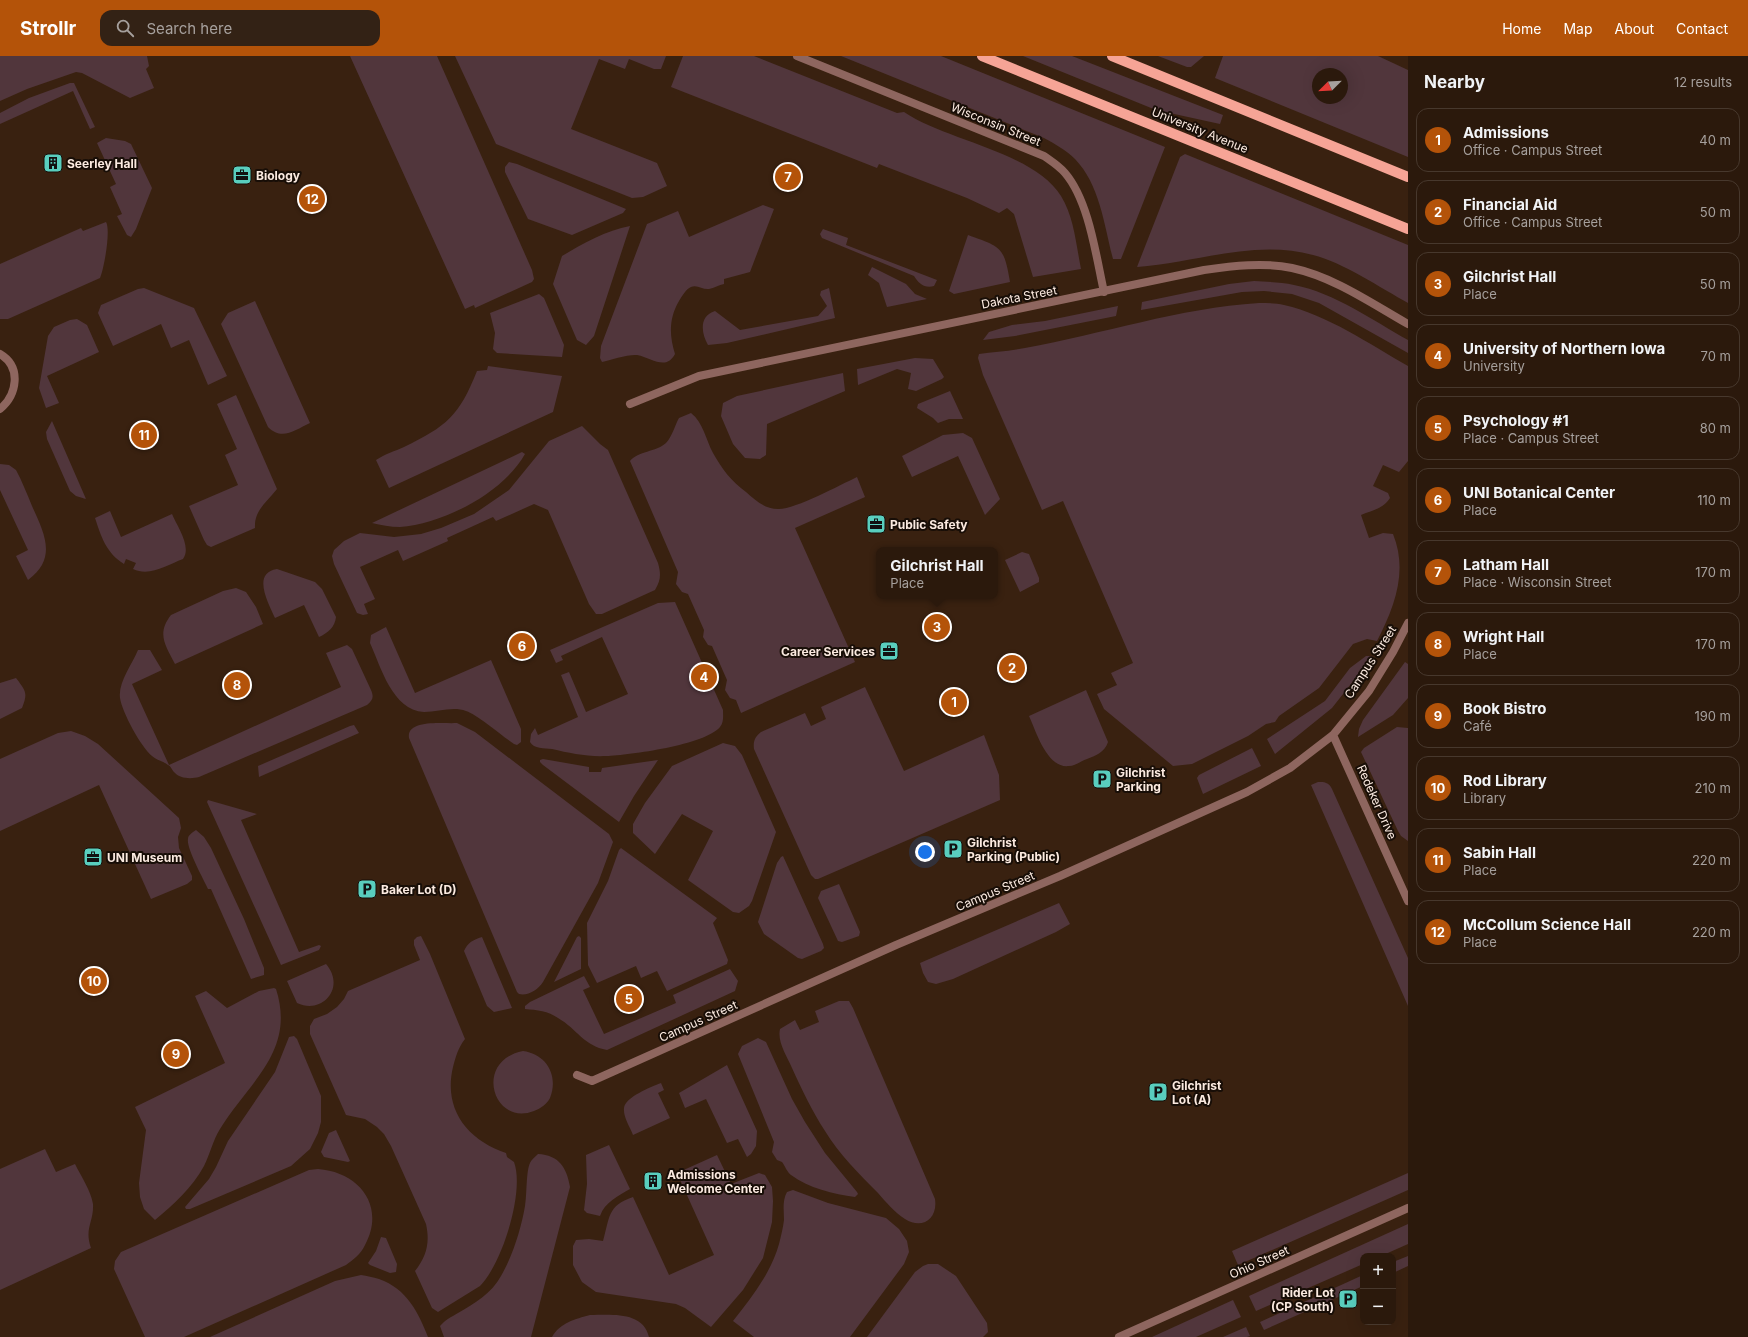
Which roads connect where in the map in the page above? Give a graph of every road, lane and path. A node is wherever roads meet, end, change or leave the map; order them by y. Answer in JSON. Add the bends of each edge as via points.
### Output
{"nodes":[{"id":1,"x":798,"y":56,"type":"edge"},
{"id":2,"x":982,"y":56,"type":"edge"},
{"id":3,"x":1112,"y":56,"type":"edge"},
{"id":4,"x":1408,"y":177,"type":"edge"},
{"id":5,"x":1408,"y":229,"type":"edge"},
{"id":6,"x":1104,"y":292,"type":"junction"},
{"id":7,"x":1408,"y":324,"type":"edge"},
{"id":8,"x":0,"y":354,"type":"edge"},
{"id":9,"x":630,"y":404,"type":"dead end"},
{"id":10,"x":0,"y":409,"type":"edge"},
{"id":11,"x":1408,"y":623,"type":"edge"},
{"id":12,"x":1333,"y":735,"type":"junction"},
{"id":13,"x":1408,"y":901,"type":"edge"},
{"id":14,"x":577,"y":1075,"type":"dead end"},
{"id":15,"x":1408,"y":1208,"type":"edge"},
{"id":16,"x":1119,"y":1337,"type":"edge"}],
"edges":[{"from":1,"to":6,"type":"street","name":"Wisconsin Street","via":[[1044,156],[1055,164],[1072,183],[1086,212]]},
{"from":2,"to":5,"type":"main road","name":"University Avenue"},
{"from":3,"to":4,"type":"main road"},
{"from":6,"to":7,"type":"street","name":"Dakota Street","via":[[1227,267],[1251,265],[1292,268],[1341,286]]},
{"from":6,"to":9,"type":"street","name":"Dakota Street","via":[[699,376]]},
{"from":8,"to":10,"type":"street","via":[[10,364],[15,383],[10,398]]},
{"from":11,"to":12,"type":"street","name":"Campus Street","via":[[1394,652],[1368,691]]},
{"from":12,"to":13,"type":"street","name":"Redeker Drive"},
{"from":12,"to":14,"type":"street","name":"Campus Street","via":[[1290,768],[1231,800],[1165,830],[896,945],[592,1081]]},
{"from":15,"to":16,"type":"street","name":"Ohio Street"}]}
